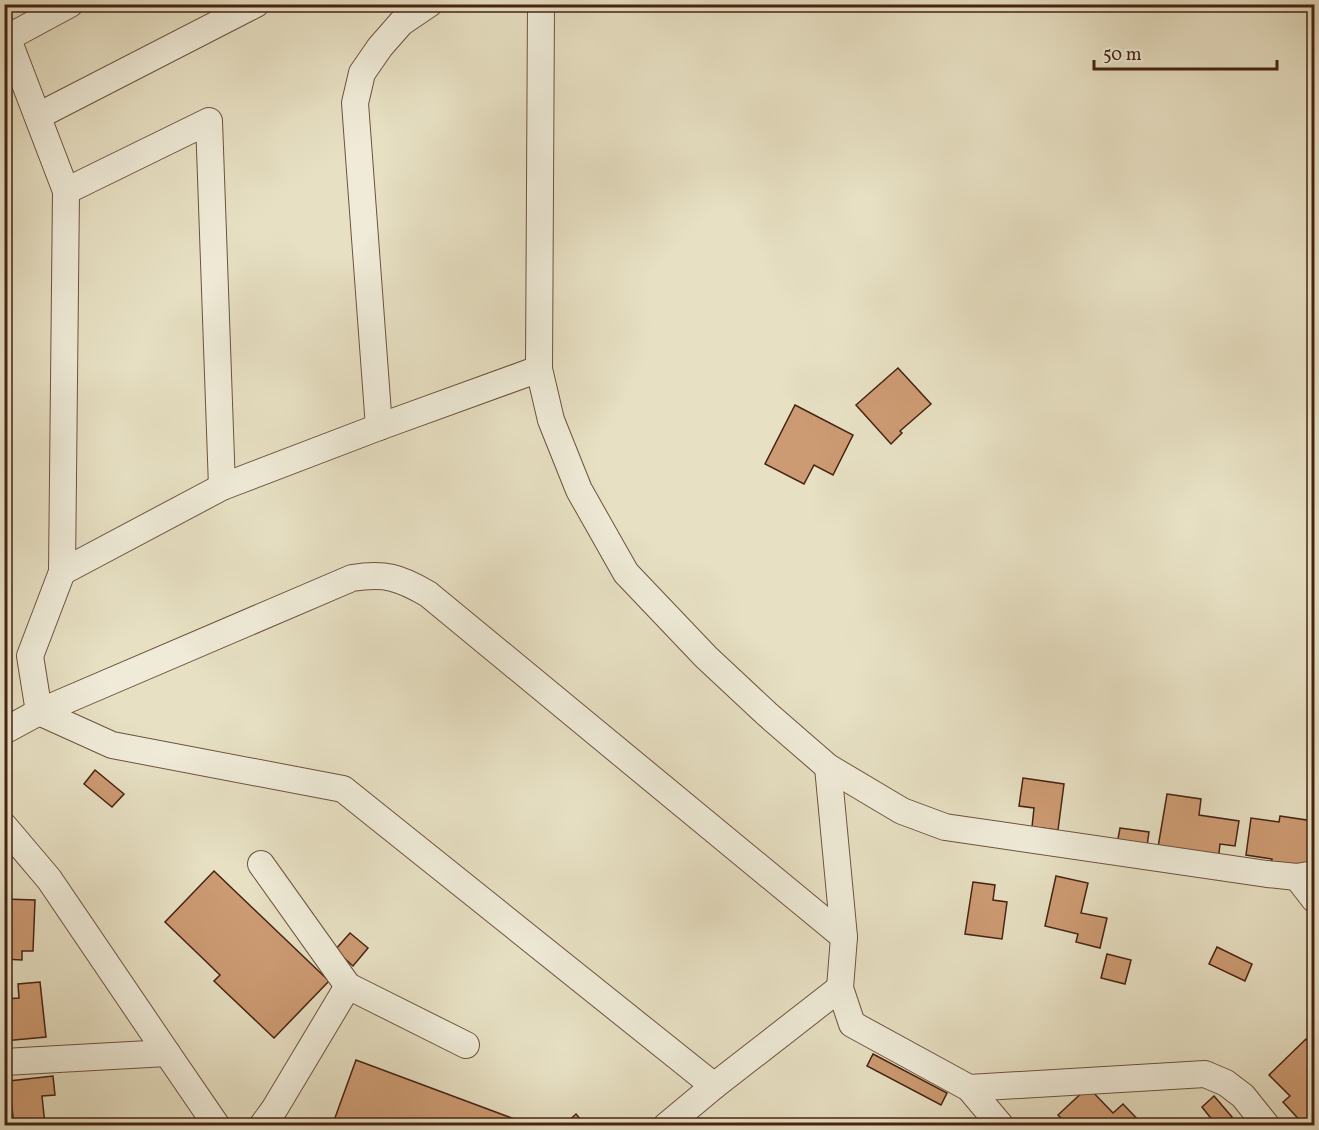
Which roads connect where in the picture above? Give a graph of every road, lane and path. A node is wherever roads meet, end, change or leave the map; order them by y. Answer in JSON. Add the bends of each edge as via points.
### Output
{"nodes":[{"id":1,"x":70,"y":4,"type":"edge"},
{"id":2,"x":256,"y":4,"type":"edge"},
{"id":3,"x":429,"y":4,"type":"edge"},
{"id":4,"x":541,"y":4,"type":"edge"},
{"id":5,"x":7,"y":33,"type":"edge"},
{"id":6,"x":38,"y":116,"type":"junction"},
{"id":7,"x":66,"y":191,"type":"junction"},
{"id":8,"x":539,"y":369,"type":"junction"},
{"id":9,"x":379,"y":427,"type":"junction"},
{"id":10,"x":222,"y":487,"type":"junction"},
{"id":11,"x":62,"y":572,"type":"junction"},
{"id":12,"x":39,"y":712,"type":"junction"},
{"id":13,"x":4,"y":731,"type":"edge"},
{"id":14,"x":828,"y":767,"type":"junction"},
{"id":15,"x":4,"y":826,"type":"edge"},
{"id":16,"x":261,"y":864,"type":"dead end"},
{"id":17,"x":1306,"y":876,"type":"edge"},
{"id":18,"x":1314,"y":899,"type":"edge"},
{"id":19,"x":844,"y":937,"type":"junction"},
{"id":20,"x":348,"y":986,"type":"junction"},
{"id":21,"x":840,"y":988,"type":"junction"},
{"id":22,"x":466,"y":1045,"type":"dead end"},
{"id":23,"x":166,"y":1053,"type":"junction"},
{"id":24,"x":4,"y":1062,"type":"edge"},
{"id":25,"x":714,"y":1086,"type":"junction"},
{"id":26,"x":969,"y":1088,"type":"junction"},
{"id":27,"x":217,"y":1125,"type":"edge"},
{"id":28,"x":262,"y":1125,"type":"edge"},
{"id":29,"x":666,"y":1125,"type":"edge"},
{"id":30,"x":1000,"y":1125,"type":"edge"},
{"id":31,"x":1267,"y":1125,"type":"edge"}],
"edges":[{"from":1,"to":5,"type":"street"},
{"from":2,"to":6,"type":"street"},
{"from":3,"to":9,"type":"street","via":[[401,23],[380,47],[362,73],[355,103]]},
{"from":4,"to":8,"type":"street"},
{"from":5,"to":6,"type":"street"},
{"from":6,"to":7,"type":"street"},
{"from":7,"to":10,"type":"street","via":[[209,121]]},
{"from":7,"to":11,"type":"street"},
{"from":8,"to":9,"type":"street"},
{"from":8,"to":14,"type":"street","via":[[551,420],[579,490],[626,573],[706,657]]},
{"from":9,"to":10,"type":"street"},
{"from":10,"to":11,"type":"street"},
{"from":11,"to":12,"type":"street","via":[[30,656]]},
{"from":12,"to":13,"type":"street"},
{"from":12,"to":19,"type":"street","via":[[352,578],[390,576],[428,594]]},
{"from":12,"to":25,"type":"street","via":[[112,745],[343,789]]},
{"from":14,"to":17,"type":"street","via":[[902,811],[945,827],[1267,874]]},
{"from":14,"to":19,"type":"street"},
{"from":15,"to":23,"type":"street","via":[[49,879]]},
{"from":16,"to":20,"type":"street"},
{"from":17,"to":18,"type":"street"},
{"from":19,"to":21,"type":"street"},
{"from":20,"to":22,"type":"street"},
{"from":20,"to":28,"type":"street"},
{"from":21,"to":25,"type":"street"},
{"from":21,"to":26,"type":"street","via":[[852,1024]]},
{"from":23,"to":24,"type":"street"},
{"from":23,"to":27,"type":"street"},
{"from":25,"to":29,"type":"street"},
{"from":26,"to":30,"type":"street"},
{"from":26,"to":31,"type":"street","via":[[1205,1074],[1243,1096]]}]}
